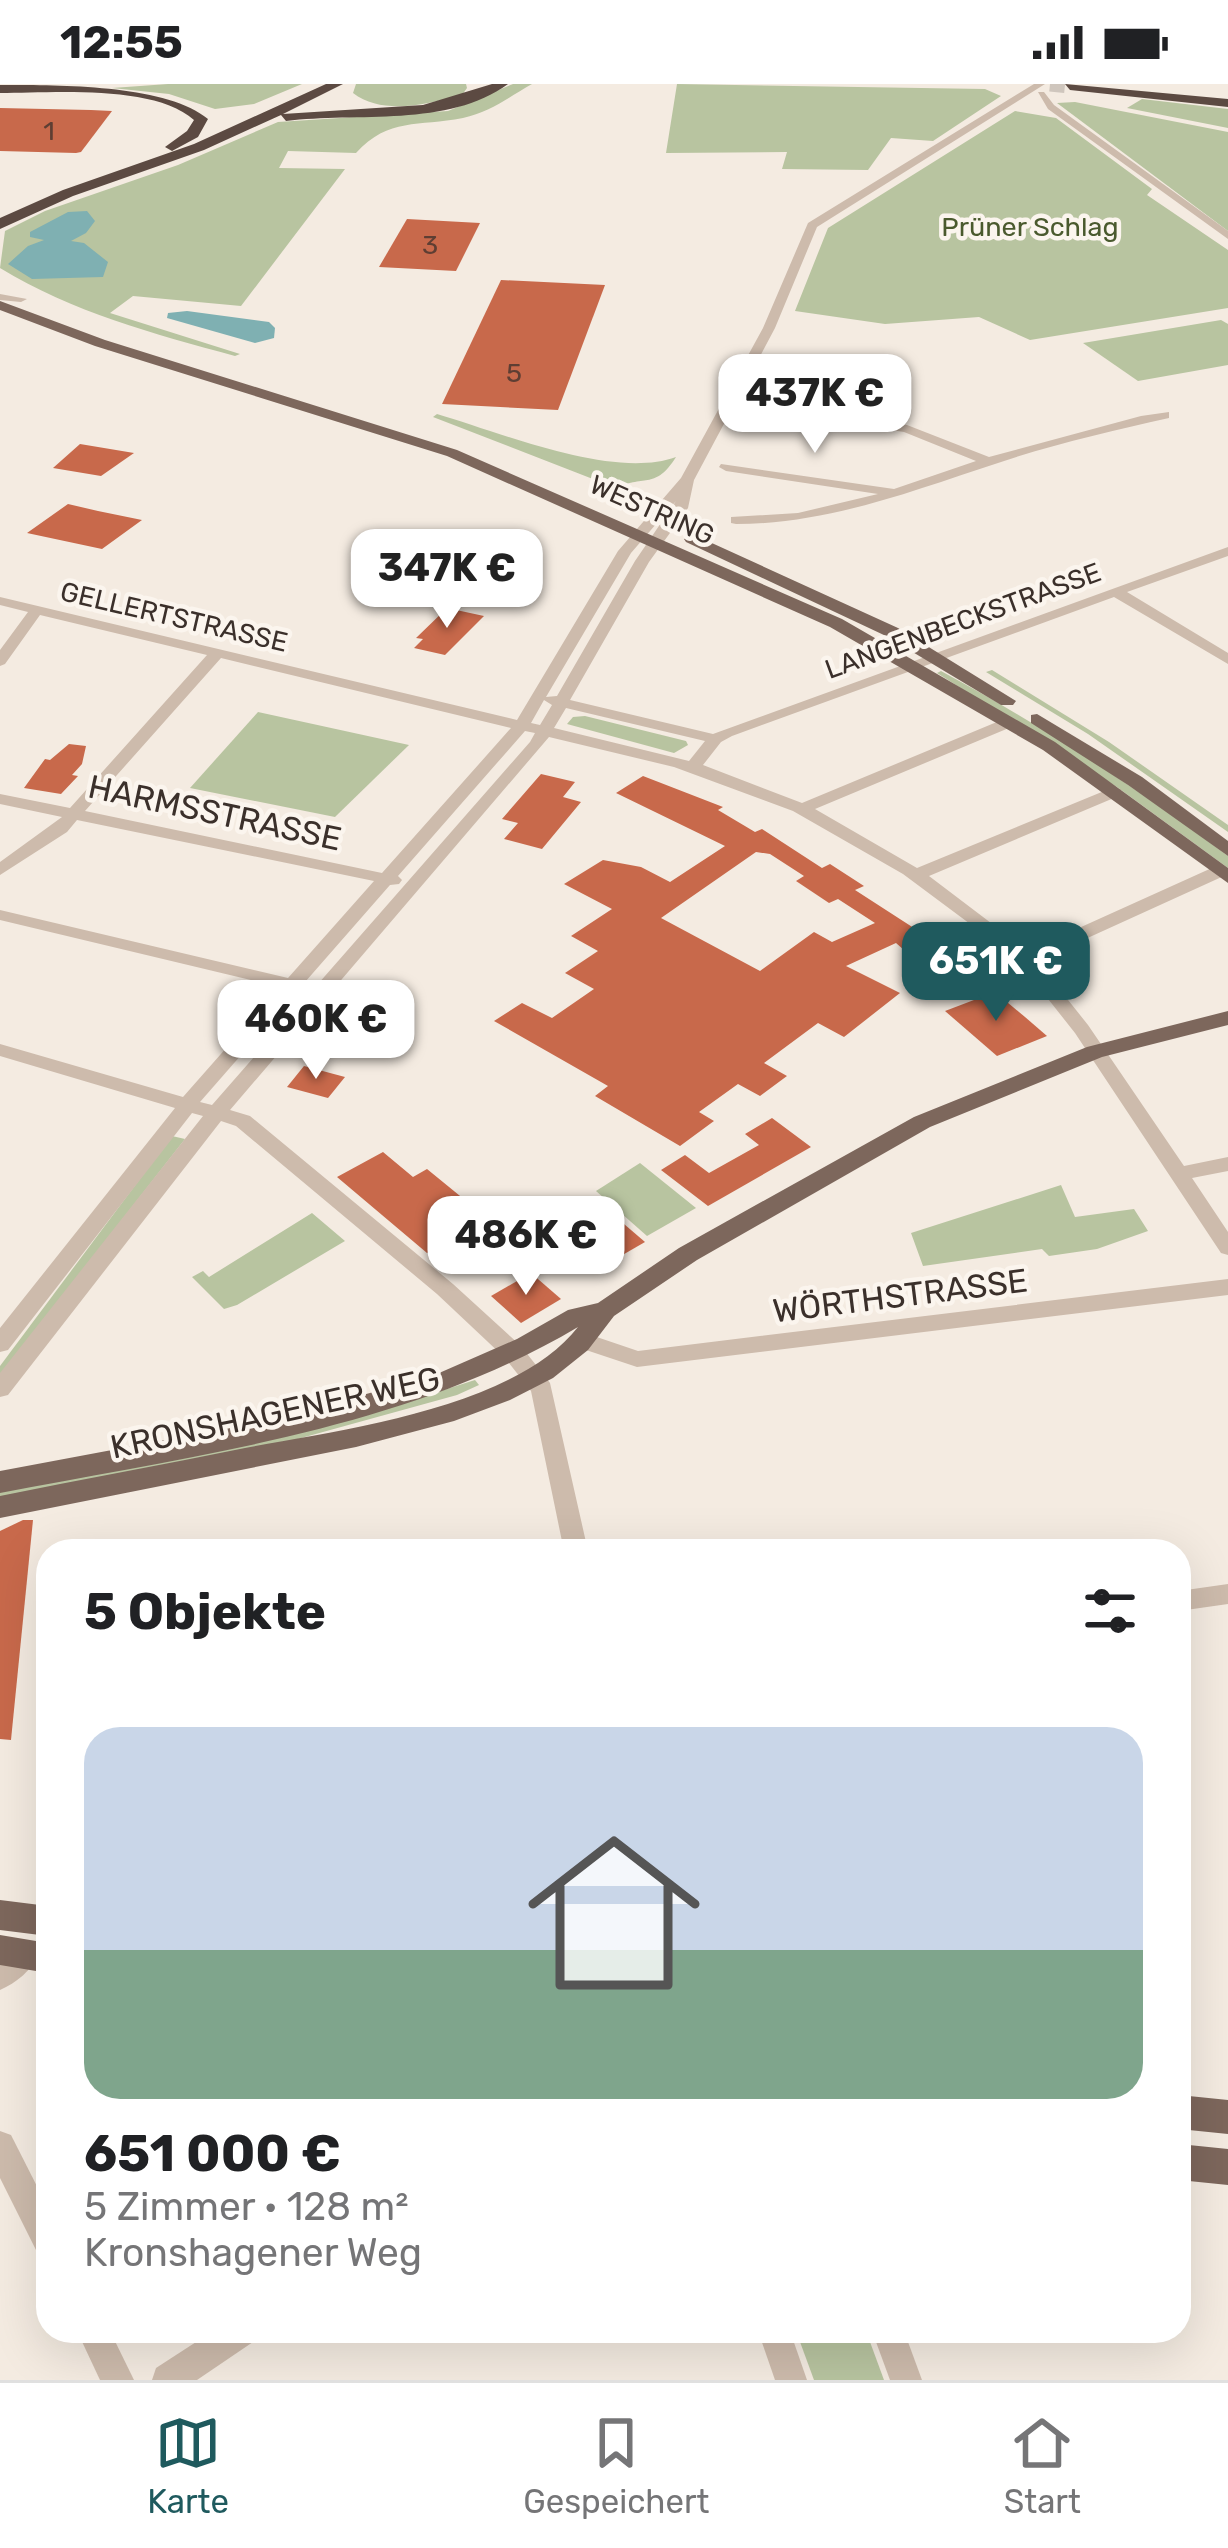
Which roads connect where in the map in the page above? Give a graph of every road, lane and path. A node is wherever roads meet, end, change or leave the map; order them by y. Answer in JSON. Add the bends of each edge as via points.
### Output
{"nodes":[{"id":1,"x":86,"y":84,"type":"edge"},
{"id":2,"x":318,"y":84,"type":"edge"},
{"id":3,"x":338,"y":84,"type":"edge"},
{"id":4,"x":350,"y":84,"type":"edge"},
{"id":5,"x":470,"y":84,"type":"edge"},
{"id":6,"x":502,"y":84,"type":"edge"},
{"id":7,"x":1094,"y":84,"type":"edge"},
{"id":8,"x":1070,"y":86,"type":"edge"},
{"id":9,"x":0,"y":88,"type":"edge"},
{"id":10,"x":1039,"y":88,"type":"edge"},
{"id":11,"x":1016,"y":91,"type":"edge"},
{"id":12,"x":1228,"y":101,"type":"edge"},
{"id":13,"x":218,"y":139,"type":"junction"},
{"id":14,"x":159,"y":154,"type":"junction"},
{"id":15,"x":0,"y":210,"type":"edge"},
{"id":16,"x":0,"y":224,"type":"edge"},
{"id":17,"x":1228,"y":236,"type":"edge"},
{"id":18,"x":0,"y":297,"type":"edge"},
{"id":19,"x":728,"y":400,"type":"junction"},
{"id":20,"x":1165,"y":415,"type":"dead end"},
{"id":21,"x":989,"y":461,"type":"junction"},
{"id":22,"x":726,"y":466,"type":"dead end"},
{"id":23,"x":896,"y":493,"type":"junction"},
{"id":24,"x":736,"y":520,"type":"dead end"},
{"id":25,"x":653,"y":530,"type":"junction"},
{"id":26,"x":1228,"y":551,"type":"edge"},
{"id":27,"x":1116,"y":592,"type":"junction"},
{"id":28,"x":0,"y":601,"type":"edge"},
{"id":29,"x":37,"y":608,"type":"junction"},
{"id":30,"x":218,"y":652,"type":"junction"},
{"id":31,"x":1228,"y":658,"type":"edge"},
{"id":32,"x":937,"y":659,"type":"junction"},
{"id":33,"x":0,"y":661,"type":"edge"},
{"id":34,"x":913,"y":664,"type":"junction"},
{"id":35,"x":540,"y":698,"type":"junction"},
{"id":36,"x":563,"y":702,"type":"junction"},
{"id":37,"x":1010,"y":722,"type":"junction"},
{"id":38,"x":522,"y":724,"type":"junction"},
{"id":39,"x":547,"y":731,"type":"junction"},
{"id":40,"x":715,"y":739,"type":"junction"},
{"id":41,"x":693,"y":767,"type":"junction"},
{"id":42,"x":1114,"y":792,"type":"junction"},
{"id":43,"x":0,"y":799,"type":"edge"},
{"id":44,"x":801,"y":809,"type":"junction"},
{"id":45,"x":74,"y":814,"type":"junction"},
{"id":46,"x":1228,"y":850,"type":"edge"},
{"id":47,"x":0,"y":870,"type":"edge"},
{"id":48,"x":919,"y":874,"type":"junction"},
{"id":49,"x":1224,"y":874,"type":"edge"},
{"id":50,"x":386,"y":878,"type":"junction"},
{"id":51,"x":417,"y":886,"type":"junction"},
{"id":52,"x":0,"y":915,"type":"edge"},
{"id":53,"x":1026,"y":959,"type":"junction"},
{"id":54,"x":291,"y":984,"type":"junction"},
{"id":55,"x":1228,"y":1018,"type":"edge"},
{"id":56,"x":0,"y":1050,"type":"edge"},
{"id":57,"x":1095,"y":1052,"type":"junction"},
{"id":58,"x":187,"y":1105,"type":"junction"},
{"id":59,"x":217,"y":1114,"type":"junction"},
{"id":60,"x":1228,"y":1164,"type":"edge"},
{"id":61,"x":1177,"y":1174,"type":"junction"},
{"id":62,"x":1228,"y":1248,"type":"edge"},
{"id":63,"x":1228,"y":1287,"type":"edge"},
{"id":64,"x":605,"y":1310,"type":"junction"},
{"id":65,"x":582,"y":1340,"type":"junction"},
{"id":66,"x":0,"y":1344,"type":"edge"},
{"id":67,"x":513,"y":1352,"type":"junction"},
{"id":68,"x":532,"y":1375,"type":"junction"},
{"id":69,"x":0,"y":1389,"type":"edge"},
{"id":70,"x":0,"y":1482,"type":"edge"},
{"id":71,"x":0,"y":1507,"type":"edge"},
{"id":72,"x":574,"y":1539,"type":"edge"},
{"id":73,"x":1228,"y":1594,"type":"edge"},
{"id":74,"x":1191,"y":1599,"type":"edge"},
{"id":75,"x":0,"y":1915,"type":"edge"},
{"id":76,"x":36,"y":1920,"type":"edge"},
{"id":77,"x":1191,"y":2113,"type":"edge"},
{"id":78,"x":1228,"y":2116,"type":"edge"},
{"id":79,"x":0,"y":2146,"type":"edge"},
{"id":80,"x":1191,"y":2163,"type":"edge"},
{"id":81,"x":1228,"y":2167,"type":"edge"},
{"id":82,"x":36,"y":2217,"type":"edge"},
{"id":83,"x":100,"y":2343,"type":"edge"},
{"id":84,"x":224,"y":2343,"type":"edge"},
{"id":85,"x":778,"y":2343,"type":"edge"},
{"id":86,"x":893,"y":2343,"type":"edge"},
{"id":87,"x":118,"y":2380,"type":"edge"},
{"id":88,"x":169,"y":2380,"type":"edge"},
{"id":89,"x":791,"y":2380,"type":"edge"},
{"id":90,"x":906,"y":2380,"type":"edge"}],
"edges":[{"from":1,"to":9,"type":"highway"},
{"from":2,"to":14,"type":"highway"},
{"from":3,"to":13,"type":"highway"},
{"from":4,"to":5,"type":"highway","via":[[354,99],[397,107],[451,102]]},
{"from":6,"to":13,"type":"highway","via":[[441,109],[304,114]]},
{"from":7,"to":12,"type":"highway"},
{"from":8,"to":12,"type":"highway"},
{"from":9,"to":14,"type":"highway","via":[[141,92],[197,111],[197,130]]},
{"from":10,"to":11,"type":"street"},
{"from":10,"to":17,"type":"street","via":[[1051,106]]},
{"from":11,"to":19,"type":"street","via":[[812,225]]},
{"from":13,"to":16,"type":"highway"},
{"from":14,"to":15,"type":"highway"},
{"from":18,"to":25,"type":"main road","name":"WESTRING","via":[[129,352],[428,443]]},
{"from":18,"to":25,"type":"main road","name":"WESTRING","via":[[403,423]]},
{"from":19,"to":21,"type":"street","via":[[907,429]]},
{"from":19,"to":25,"type":"street","via":[[687,480],[684,503]]},
{"from":20,"to":21,"type":"street"},
{"from":21,"to":23,"type":"street"},
{"from":22,"to":23,"type":"street"},
{"from":23,"to":24,"type":"street","via":[[811,516]]},
{"from":25,"to":32,"type":"main road","name":"WESTRING","via":[[829,601]]},
{"from":25,"to":34,"type":"main road","name":"WESTRING"},
{"from":25,"to":35,"type":"street"},
{"from":25,"to":36,"type":"street"},
{"from":26,"to":27,"type":"street","name":"LANGENBECKSTRASSE"},
{"from":27,"to":31,"type":"street"},
{"from":27,"to":32,"type":"street","name":"LANGENBECKSTRASSE"},
{"from":28,"to":29,"type":"street","name":"GELLERTSTRASSE"},
{"from":29,"to":30,"type":"street","name":"GELLERTSTRASSE"},
{"from":29,"to":33,"type":"street"},
{"from":30,"to":38,"type":"street","name":"GELLERTSTRASSE"},
{"from":30,"to":45,"type":"street"},
{"from":32,"to":34,"type":"street","name":"LANGENBECKSTRASSE"},
{"from":32,"to":46,"type":"main road","name":"WESTRING","via":[[1135,781]]},
{"from":34,"to":37,"type":"main road","name":"WESTRING"},
{"from":34,"to":40,"type":"street","name":"LANGENBECKSTRASSE"},
{"from":35,"to":36,"type":"street"},
{"from":35,"to":38,"type":"street"},
{"from":36,"to":39,"type":"street"},
{"from":36,"to":40,"type":"street"},
{"from":37,"to":42,"type":"main road","name":"WESTRING"},
{"from":37,"to":44,"type":"street"},
{"from":38,"to":39,"type":"street","name":"GELLERTSTRASSE"},
{"from":38,"to":50,"type":"street"},
{"from":39,"to":41,"type":"street","name":"GELLERTSTRASSE"},
{"from":39,"to":51,"type":"street"},
{"from":40,"to":41,"type":"street"},
{"from":41,"to":44,"type":"street","name":"GELLERTSTRASSE"},
{"from":42,"to":48,"type":"street"},
{"from":42,"to":49,"type":"main road","name":"WESTRING"},
{"from":43,"to":45,"type":"street","name":"HARMSSTRASSE"},
{"from":44,"to":48,"type":"street","name":"GELLERTSTRASSE"},
{"from":45,"to":47,"type":"street"},
{"from":45,"to":50,"type":"street","name":"HARMSSTRASSE"},
{"from":48,"to":53,"type":"street","name":"GELLERTSTRASSE"},
{"from":49,"to":53,"type":"street"},
{"from":50,"to":51,"type":"street","name":"HARMSSTRASSE"},
{"from":50,"to":54,"type":"street"},
{"from":51,"to":59,"type":"street"},
{"from":52,"to":54,"type":"street"},
{"from":53,"to":57,"type":"street","name":"GELLERTSTRASSE"},
{"from":54,"to":58,"type":"street"},
{"from":55,"to":57,"type":"main road","name":"KRONSHAGENER WEG"},
{"from":56,"to":58,"type":"street"},
{"from":57,"to":61,"type":"street","name":"GELLERTSTRASSE"},
{"from":57,"to":64,"type":"main road","name":"KRONSHAGENER WEG","via":[[879,1144]]},
{"from":58,"to":59,"type":"street"},
{"from":58,"to":66,"type":"street"},
{"from":59,"to":67,"type":"street","via":[[243,1121]]},
{"from":59,"to":69,"type":"street"},
{"from":60,"to":61,"type":"street"},
{"from":61,"to":62,"type":"street","name":"GELLERTSTRASSE"},
{"from":63,"to":65,"type":"street","name":"WÖRTHSTRASSE","via":[[637,1358]]},
{"from":64,"to":65,"type":"main road","name":"KRONSHAGENER WEG"},
{"from":64,"to":67,"type":"main road","name":"KRONSHAGENER WEG","via":[[577,1316]]},
{"from":65,"to":68,"type":"main road","name":"KRONSHAGENER WEG"},
{"from":67,"to":68,"type":"street"},
{"from":67,"to":70,"type":"main road","name":"KRONSHAGENER WEG","via":[[352,1411]]},
{"from":68,"to":71,"type":"main road","name":"KRONSHAGENER WEG","via":[[406,1426]]},
{"from":68,"to":72,"type":"street","via":[[549,1408]]},
{"from":73,"to":74,"type":"street"},
{"from":75,"to":76,"type":"main road"},
{"from":77,"to":78,"type":"main road"},
{"from":79,"to":82,"type":"street"},
{"from":80,"to":81,"type":"main road"},
{"from":83,"to":87,"type":"street"},
{"from":84,"to":88,"type":"street"},
{"from":85,"to":89,"type":"street"},
{"from":86,"to":90,"type":"street"}]}
